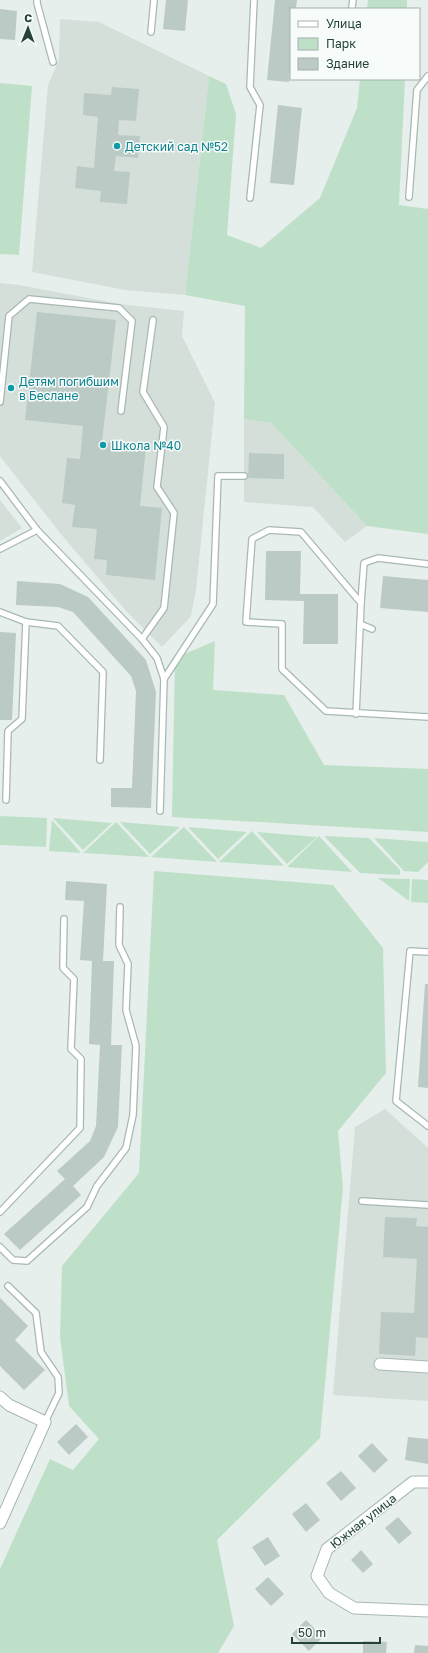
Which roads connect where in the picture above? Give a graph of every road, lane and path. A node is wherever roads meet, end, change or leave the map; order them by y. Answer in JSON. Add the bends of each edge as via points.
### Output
{"nodes":[{"id":1,"x":37,"y":0,"type":"edge"},
{"id":2,"x":154,"y":0,"type":"edge"},
{"id":3,"x":254,"y":0,"type":"edge"},
{"id":4,"x":353,"y":0,"type":"edge"},
{"id":5,"x":352,"y":7,"type":"dead end"},
{"id":6,"x":151,"y":32,"type":"dead end"},
{"id":7,"x":53,"y":62,"type":"dead end"},
{"id":8,"x":428,"y":76,"type":"edge"},
{"id":9,"x":409,"y":197,"type":"dead end"},
{"id":10,"x":250,"y":198,"type":"dead end"},
{"id":11,"x":153,"y":320,"type":"dead end"},
{"id":12,"x":0,"y":402,"type":"edge"},
{"id":13,"x":121,"y":411,"type":"dead end"},
{"id":14,"x":244,"y":476,"type":"dead end"},
{"id":15,"x":0,"y":481,"type":"edge"},
{"id":16,"x":38,"y":530,"type":"junction"},
{"id":17,"x":0,"y":549,"type":"edge"},
{"id":18,"x":428,"y":564,"type":"edge"},
{"id":19,"x":361,"y":603,"type":"junction"},
{"id":20,"x":0,"y":612,"type":"edge"},
{"id":21,"x":26,"y":622,"type":"junction"},
{"id":22,"x":360,"y":624,"type":"junction"},
{"id":23,"x":372,"y":629,"type":"dead end"},
{"id":24,"x":142,"y":639,"type":"junction"},
{"id":25,"x":164,"y":679,"type":"junction"},
{"id":26,"x":356,"y":714,"type":"junction"},
{"id":27,"x":428,"y":717,"type":"edge"},
{"id":28,"x":100,"y":760,"type":"dead end"},
{"id":29,"x":6,"y":800,"type":"dead end"},
{"id":30,"x":160,"y":811,"type":"dead end"},
{"id":31,"x":120,"y":907,"type":"dead end"},
{"id":32,"x":64,"y":918,"type":"dead end"},
{"id":33,"x":428,"y":952,"type":"edge"},
{"id":34,"x":428,"y":1126,"type":"edge"},
{"id":35,"x":362,"y":1201,"type":"dead end"},
{"id":36,"x":428,"y":1205,"type":"edge"},
{"id":37,"x":0,"y":1212,"type":"edge"},
{"id":38,"x":0,"y":1247,"type":"edge"},
{"id":39,"x":8,"y":1286,"type":"dead end"},
{"id":40,"x":380,"y":1364,"type":"dead end"},
{"id":41,"x":428,"y":1367,"type":"edge"},
{"id":42,"x":0,"y":1397,"type":"edge"},
{"id":43,"x":45,"y":1422,"type":"junction"},
{"id":44,"x":428,"y":1482,"type":"edge"},
{"id":45,"x":4,"y":1506,"type":"edge"},
{"id":46,"x":0,"y":1523,"type":"edge"},
{"id":47,"x":428,"y":1611,"type":"edge"}],
"edges":[{"from":1,"to":7,"type":"lane"},
{"from":2,"to":6,"type":"lane"},
{"from":3,"to":10,"type":"lane","via":[[250,87],[260,105]]},
{"from":4,"to":5,"type":"lane"},
{"from":8,"to":9,"type":"lane","via":[[417,92]]},
{"from":11,"to":24,"type":"lane","via":[[143,392],[164,427],[157,487],[174,513],[164,608]]},
{"from":12,"to":13,"type":"lane","via":[[9,316],[29,299],[119,308],[132,321]]},
{"from":14,"to":25,"type":"lane","via":[[218,476],[213,604]]},
{"from":15,"to":16,"type":"lane"},
{"from":16,"to":17,"type":"lane"},
{"from":16,"to":24,"type":"lane"},
{"from":18,"to":19,"type":"lane","via":[[378,558],[364,563]]},
{"from":19,"to":22,"type":"lane"},
{"from":19,"to":26,"type":"lane","via":[[301,532],[269,530],[252,539],[246,622],[282,624],[282,669],[326,711]]},
{"from":20,"to":21,"type":"lane"},
{"from":21,"to":28,"type":"lane","via":[[58,626],[103,672]]},
{"from":21,"to":29,"type":"lane","via":[[22,719],[8,731]]},
{"from":22,"to":23,"type":"lane"},
{"from":22,"to":26,"type":"lane"},
{"from":24,"to":25,"type":"lane","via":[[157,658]]},
{"from":25,"to":30,"type":"lane"},
{"from":26,"to":27,"type":"lane"},
{"from":31,"to":38,"type":"lane","via":[[119,945],[128,964],[126,1010],[136,1046],[133,1115],[126,1148],[97,1186],[87,1207],[27,1261],[13,1260]]},
{"from":32,"to":37,"type":"lane","via":[[63,968],[74,979],[71,1049],[81,1059],[80,1128]]},
{"from":33,"to":34,"type":"lane","via":[[410,950],[396,1101]]},
{"from":35,"to":36,"type":"lane"},
{"from":39,"to":43,"type":"lane","via":[[36,1313],[41,1352],[58,1377],[59,1393]]},
{"from":40,"to":41,"type":"street"},
{"from":42,"to":43,"type":"street","via":[[9,1405]]},
{"from":43,"to":45,"type":"street"},
{"from":44,"to":47,"type":"street","name":"Южная улица","via":[[413,1482],[328,1549],[317,1576],[329,1593],[354,1608]]},
{"from":45,"to":46,"type":"street"}]}
